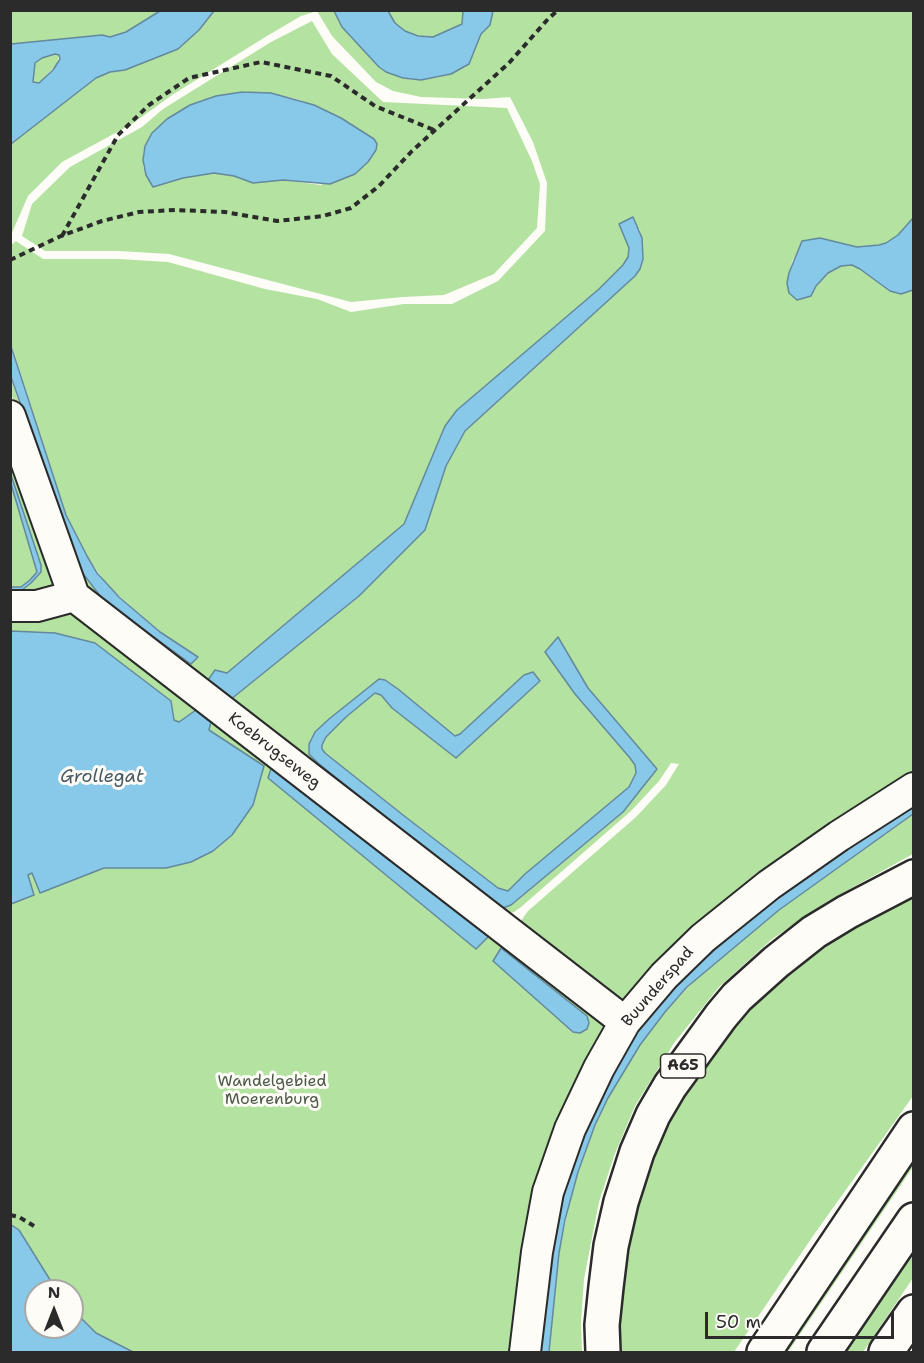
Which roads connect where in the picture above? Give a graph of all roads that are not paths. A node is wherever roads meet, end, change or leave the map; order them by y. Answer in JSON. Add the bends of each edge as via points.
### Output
{"nodes":[{"id":1,"x":10,"y":416,"type":"edge"},
{"id":2,"x":74,"y":596,"type":"junction"},
{"id":3,"x":10,"y":606,"type":"edge"},
{"id":4,"x":914,"y":788,"type":"edge"},
{"id":5,"x":914,"y":877,"type":"edge"},
{"id":6,"x":625,"y":1022,"type":"junction"},
{"id":7,"x":914,"y":1129,"type":"edge"},
{"id":8,"x":914,"y":1220,"type":"edge"},
{"id":9,"x":914,"y":1312,"type":"edge"},
{"id":10,"x":525,"y":1353,"type":"edge"},
{"id":11,"x":603,"y":1353,"type":"edge"},
{"id":12,"x":764,"y":1353,"type":"edge"},
{"id":13,"x":824,"y":1353,"type":"edge"},
{"id":14,"x":886,"y":1353,"type":"edge"}],
"edges":[{"from":1,"to":2,"type":"street"},
{"from":2,"to":3,"type":"street","via":[[37,606]]},
{"from":2,"to":6,"type":"street","name":"Koebrugseweg"},
{"from":4,"to":6,"type":"street","name":"Buunderspad","via":[[778,879],[703,938]]},
{"from":5,"to":11,"type":"highway","number":"A65","via":[[814,932],[776,962],[737,997],[670,1086],[641,1143],[621,1202],[606,1287]]},
{"from":6,"to":10,"type":"street","name":"Buunderspad","via":[[570,1129],[548,1192]]},
{"from":7,"to":12,"type":"highway"},
{"from":8,"to":13,"type":"highway"},
{"from":9,"to":14,"type":"highway"}]}
